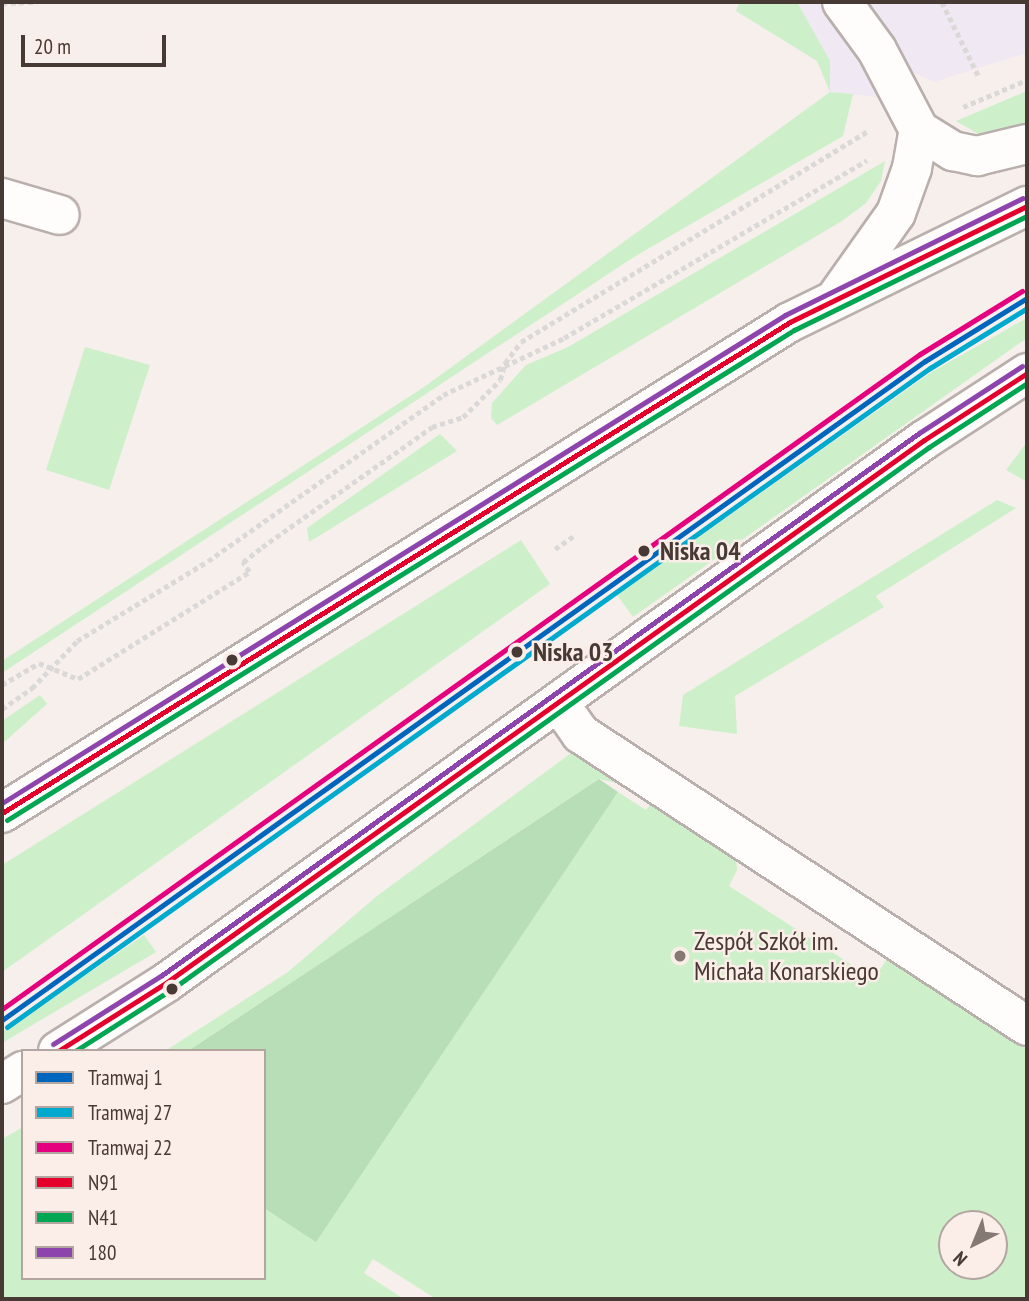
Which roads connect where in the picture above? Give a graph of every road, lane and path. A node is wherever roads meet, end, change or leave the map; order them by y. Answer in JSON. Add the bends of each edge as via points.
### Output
{"nodes":[{"id":1,"x":33,"y":2,"type":"edge"},
{"id":2,"x":842,"y":2,"type":"edge"},
{"id":3,"x":942,"y":2,"type":"edge"},
{"id":4,"x":2,"y":3,"type":"edge"},
{"id":5,"x":978,"y":77,"type":"dead end"},
{"id":6,"x":1027,"y":80,"type":"edge"},
{"id":7,"x":955,"y":111,"type":"dead end"},
{"id":8,"x":876,"y":125,"type":"dead end"},
{"id":9,"x":919,"y":130,"type":"junction"},
{"id":10,"x":1027,"y":144,"type":"edge"},
{"id":11,"x":878,"y":153,"type":"dead end"},
{"id":12,"x":2,"y":198,"type":"edge"},
{"id":13,"x":1027,"y":206,"type":"edge"},
{"id":14,"x":60,"y":215,"type":"dead end"},
{"id":15,"x":838,"y":295,"type":"junction"},
{"id":16,"x":505,"y":363,"type":"junction"},
{"id":17,"x":1027,"y":373,"type":"edge"},
{"id":18,"x":575,"y":535,"type":"dead end"},
{"id":19,"x":555,"y":549,"type":"dead end"},
{"id":20,"x":50,"y":667,"type":"junction"},
{"id":21,"x":2,"y":685,"type":"edge"},
{"id":22,"x":559,"y":703,"type":"junction"},
{"id":23,"x":2,"y":709,"type":"edge"},
{"id":24,"x":2,"y":813,"type":"edge"},
{"id":25,"x":1027,"y":1026,"type":"edge"},
{"id":26,"x":61,"y":1049,"type":"edge"},
{"id":27,"x":21,"y":1073,"type":"edge"},
{"id":28,"x":2,"y":1084,"type":"edge"}],
"edges":[{"from":1,"to":4,"type":"path"},
{"from":2,"to":9,"type":"main road","via":[[877,50]]},
{"from":3,"to":5,"type":"path"},
{"from":6,"to":7,"type":"path"},
{"from":8,"to":16,"type":"path","via":[[521,342]]},
{"from":9,"to":10,"type":"main road","via":[[953,150],[977,156]]},
{"from":9,"to":15,"type":"main road","via":[[896,213]]},
{"from":11,"to":16,"type":"path","via":[[564,338]]},
{"from":12,"to":14,"type":"main road"},
{"from":13,"to":15,"type":"main road"},
{"from":15,"to":24,"type":"main road","via":[[513,491]]},
{"from":16,"to":20,"type":"path","via":[[443,394],[208,561],[77,641]]},
{"from":16,"to":20,"type":"path","via":[[500,380],[463,417],[432,427],[262,547],[243,562],[249,572],[78,679]]},
{"from":17,"to":22,"type":"main road","via":[[924,440]]},
{"from":18,"to":19,"type":"path"},
{"from":20,"to":21,"type":"path","via":[[39,663]]},
{"from":20,"to":23,"type":"path","via":[[32,688]]},
{"from":22,"to":25,"type":"main road","via":[[581,734]]},
{"from":22,"to":26,"type":"main road","via":[[167,982]]},
{"from":27,"to":28,"type":"main road"}]}
